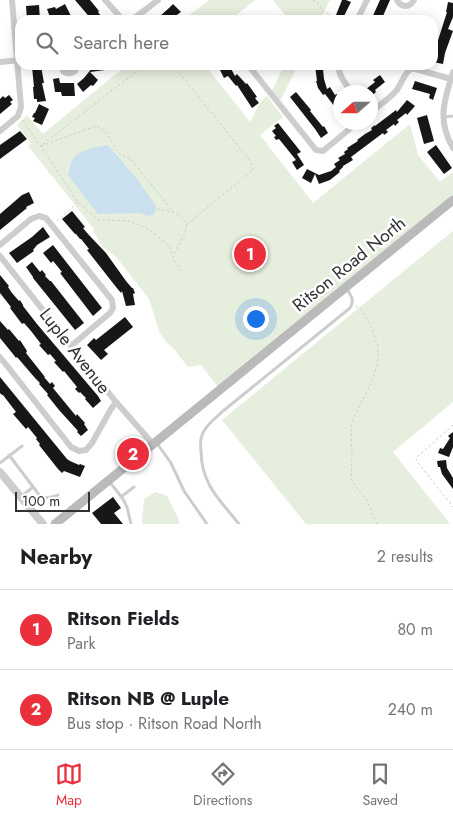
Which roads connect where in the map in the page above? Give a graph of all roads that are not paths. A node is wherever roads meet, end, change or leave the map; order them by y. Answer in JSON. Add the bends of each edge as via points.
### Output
{"nodes":[{"id":1,"x":12,"y":0,"type":"edge"},
{"id":2,"x":106,"y":0,"type":"edge"},
{"id":3,"x":158,"y":0,"type":"edge"},
{"id":4,"x":367,"y":0,"type":"edge"},
{"id":5,"x":397,"y":0,"type":"edge"},
{"id":6,"x":414,"y":0,"type":"edge"},
{"id":7,"x":119,"y":15,"type":"edge"},
{"id":8,"x":138,"y":15,"type":"edge"},
{"id":9,"x":359,"y":15,"type":"edge"},
{"id":10,"x":15,"y":26,"type":"edge"},
{"id":11,"x":15,"y":60,"type":"edge"},
{"id":12,"x":0,"y":62,"type":"edge"},
{"id":13,"x":19,"y":70,"type":"edge"},
{"id":14,"x":63,"y":70,"type":"edge"},
{"id":15,"x":75,"y":70,"type":"edge"},
{"id":16,"x":252,"y":70,"type":"edge"},
{"id":17,"x":338,"y":70,"type":"edge"},
{"id":18,"x":409,"y":70,"type":"edge"},
{"id":19,"x":423,"y":70,"type":"edge"},
{"id":20,"x":452,"y":75,"type":"edge"},
{"id":21,"x":346,"y":85,"type":"edge"},
{"id":22,"x":378,"y":106,"type":"edge"},
{"id":23,"x":453,"y":116,"type":"edge"},
{"id":24,"x":443,"y":117,"type":"junction"},
{"id":25,"x":348,"y":130,"type":"edge"},
{"id":26,"x":0,"y":131,"type":"edge"},
{"id":27,"x":453,"y":148,"type":"edge"},
{"id":28,"x":453,"y":200,"type":"edge"},
{"id":29,"x":0,"y":245,"type":"edge"},
{"id":30,"x":0,"y":256,"type":"edge"},
{"id":31,"x":346,"y":288,"type":"junction"},
{"id":32,"x":71,"y":346,"type":"junction"},
{"id":33,"x":0,"y":357,"type":"edge"},
{"id":34,"x":116,"y":402,"type":"junction"},
{"id":35,"x":154,"y":443,"type":"junction"},
{"id":36,"x":22,"y":446,"type":"dead end"},
{"id":37,"x":10,"y":455,"type":"junction"},
{"id":38,"x":0,"y":463,"type":"edge"},
{"id":39,"x":0,"y":472,"type":"edge"},
{"id":40,"x":109,"y":480,"type":"junction"},
{"id":41,"x":33,"y":487,"type":"junction"},
{"id":42,"x":134,"y":487,"type":"dead end"},
{"id":43,"x":58,"y":495,"type":"dead end"},
{"id":44,"x":21,"y":497,"type":"junction"},
{"id":45,"x":121,"y":497,"type":"junction"},
{"id":46,"x":43,"y":524,"type":"edge"},
{"id":47,"x":55,"y":524,"type":"edge"},
{"id":48,"x":130,"y":524,"type":"edge"},
{"id":49,"x":207,"y":524,"type":"edge"},
{"id":50,"x":239,"y":524,"type":"edge"}],
"edges":[{"from":1,"to":10,"type":"street"},
{"from":2,"to":7,"type":"street"},
{"from":3,"to":8,"type":"street"},
{"from":4,"to":9,"type":"street"},
{"from":5,"to":6,"type":"street","via":[[405,6]]},
{"from":11,"to":12,"type":"street"},
{"from":13,"to":26,"type":"street","via":[[20,111]]},
{"from":14,"to":15,"type":"street","via":[[70,74]]},
{"from":16,"to":25,"type":"street","via":[[316,150],[323,150]]},
{"from":17,"to":21,"type":"street"},
{"from":18,"to":22,"type":"street","via":[[395,92]]},
{"from":19,"to":20,"type":"street"},
{"from":20,"to":24,"type":"street"},
{"from":23,"to":24,"type":"lane"},
{"from":24,"to":27,"type":"street"},
{"from":28,"to":31,"type":"main road","name":"Ritson Road North"},
{"from":29,"to":32,"type":"street","via":[[31,220],[39,216],[46,218],[112,300],[110,313]]},
{"from":30,"to":32,"type":"street","name":"Luple Avenue"},
{"from":31,"to":35,"type":"main road","name":"Ritson Road North"},
{"from":31,"to":50,"type":"lane","via":[[353,300],[350,308],[205,428],[201,456],[206,481]]},
{"from":32,"to":34,"type":"street","name":"Luple Avenue"},
{"from":33,"to":34,"type":"street","via":[[71,446],[80,451],[92,443]]},
{"from":34,"to":35,"type":"street","name":"Luple Avenue"},
{"from":35,"to":40,"type":"main road","name":"Ritson Road North"},
{"from":35,"to":49,"type":"lane","via":[[171,463],[184,491]]},
{"from":36,"to":37,"type":"lane"},
{"from":37,"to":38,"type":"lane"},
{"from":37,"to":41,"type":"lane"},
{"from":39,"to":44,"type":"street"},
{"from":40,"to":45,"type":"lane"},
{"from":40,"to":47,"type":"main road","name":"Ritson Road North"},
{"from":41,"to":43,"type":"lane","via":[[44,498]]},
{"from":41,"to":44,"type":"lane"},
{"from":42,"to":45,"type":"lane"},
{"from":44,"to":46,"type":"street"},
{"from":45,"to":48,"type":"lane"}]}
